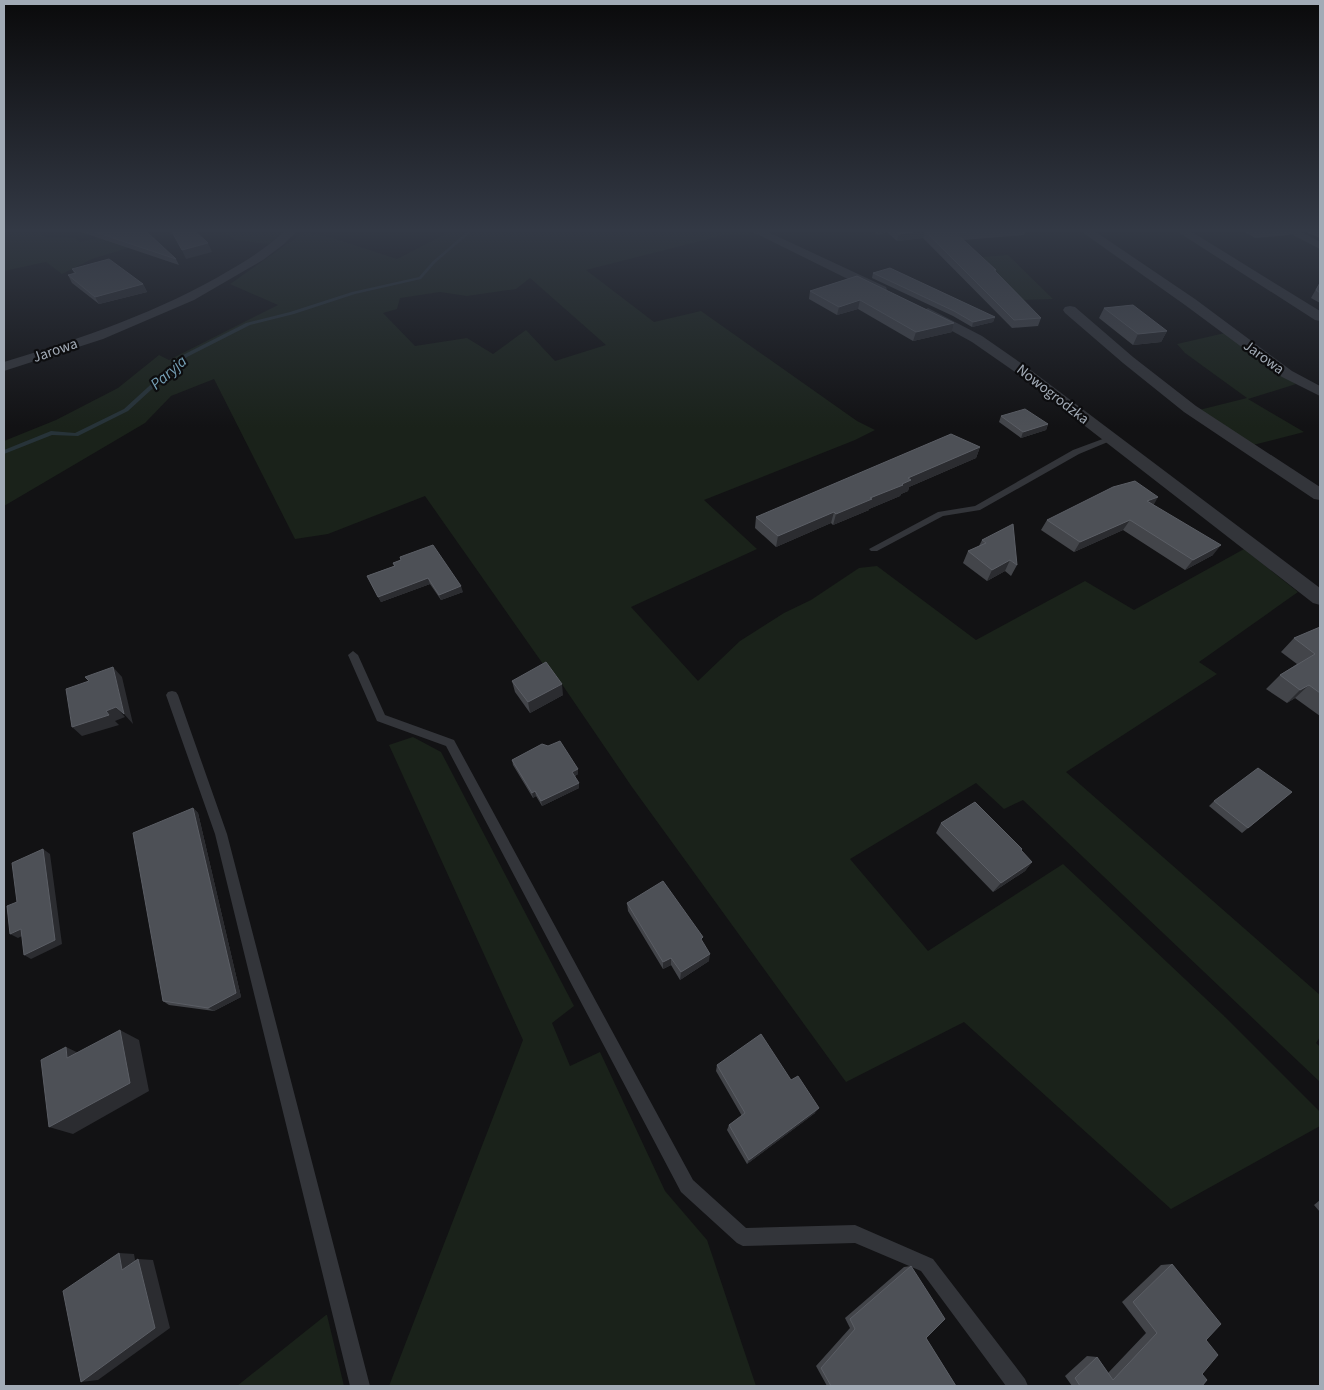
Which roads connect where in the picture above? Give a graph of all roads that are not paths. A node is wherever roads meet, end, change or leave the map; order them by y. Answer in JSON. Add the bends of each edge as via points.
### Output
{"nodes":[{"id":1,"x":191,"y":297,"type":"edge"},
{"id":2,"x":1183,"y":297,"type":"edge"},
{"id":3,"x":1288,"y":297,"type":"edge"},
{"id":4,"x":915,"y":306,"type":"edge"},
{"id":5,"x":1070,"y":310,"type":"dead end"},
{"id":6,"x":1320,"y":317,"type":"edge"},
{"id":7,"x":4,"y":367,"type":"edge"},
{"id":8,"x":1320,"y":392,"type":"edge"},
{"id":9,"x":1111,"y":439,"type":"junction"},
{"id":10,"x":1320,"y":495,"type":"edge"},
{"id":11,"x":874,"y":549,"type":"dead end"},
{"id":12,"x":1320,"y":598,"type":"edge"},
{"id":13,"x":353,"y":655,"type":"dead end"},
{"id":14,"x":172,"y":695,"type":"dead end"},
{"id":15,"x":360,"y":1386,"type":"edge"},
{"id":16,"x":1018,"y":1386,"type":"edge"}],
"edges":[{"from":1,"to":7,"type":"street","name":"Jarowa","via":[[102,333]]},
{"from":2,"to":8,"type":"street","name":"Jarowa","via":[[1287,374]]},
{"from":3,"to":6,"type":"street"},
{"from":4,"to":9,"type":"street","name":"Nowogrodzka","via":[[994,349]]},
{"from":5,"to":10,"type":"street","via":[[1190,409]]},
{"from":9,"to":11,"type":"lane","via":[[1076,452],[977,508],[941,514]]},
{"from":9,"to":12,"type":"street","name":"Nowogrodzka"},
{"from":13,"to":16,"type":"lane","via":[[381,718],[450,742],[688,1186],[743,1237],[855,1234],[927,1265]]},
{"from":14,"to":15,"type":"lane","via":[[221,834]]}]}
